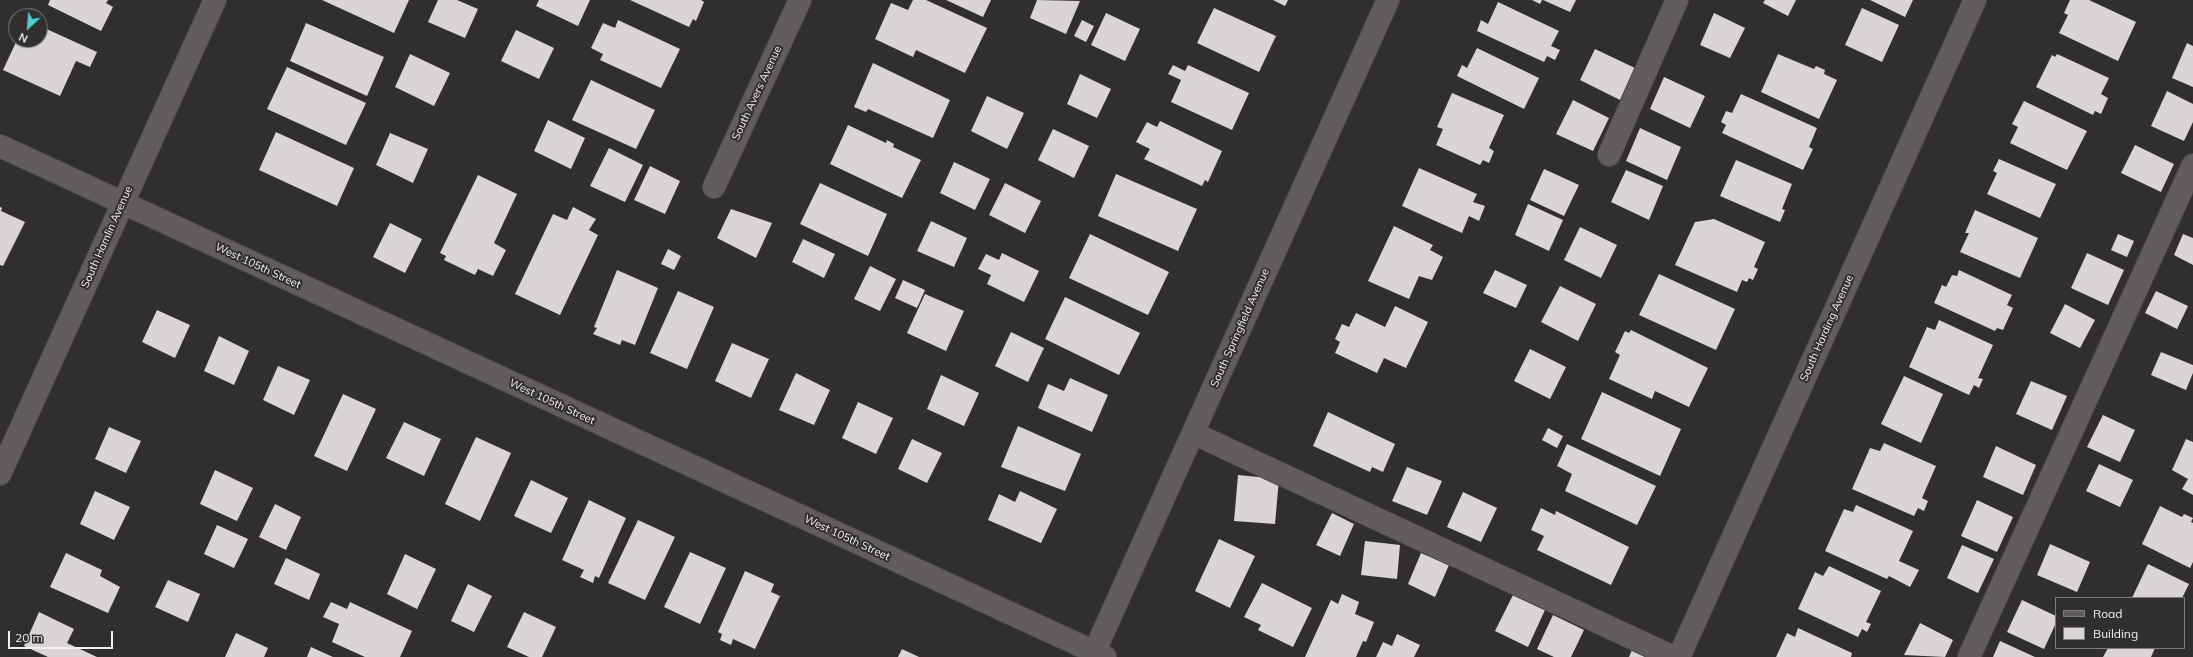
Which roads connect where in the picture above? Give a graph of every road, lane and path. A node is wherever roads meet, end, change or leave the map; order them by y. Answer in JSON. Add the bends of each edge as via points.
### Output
{"nodes":[{"id":1,"x":215,"y":0,"type":"edge"},
{"id":2,"x":800,"y":0,"type":"edge"},
{"id":3,"x":1388,"y":0,"type":"edge"},
{"id":4,"x":1677,"y":0,"type":"edge"},
{"id":5,"x":1975,"y":0,"type":"edge"},
{"id":6,"x":0,"y":146,"type":"edge"},
{"id":7,"x":1609,"y":155,"type":"dead end"},
{"id":8,"x":2193,"y":165,"type":"edge"},
{"id":9,"x":714,"y":187,"type":"dead end"},
{"id":10,"x":123,"y":203,"type":"junction"},
{"id":11,"x":1193,"y":433,"type":"junction"},
{"id":12,"x":0,"y":474,"type":"edge"},
{"id":13,"x":1097,"y":655,"type":"edge"},
{"id":14,"x":1673,"y":657,"type":"edge"},
{"id":15,"x":1679,"y":657,"type":"edge"},
{"id":16,"x":1969,"y":657,"type":"edge"}],
"edges":[{"from":1,"to":10,"type":"street","name":"South Hamlin Avenue"},
{"from":2,"to":9,"type":"street","name":"South Avers Avenue"},
{"from":3,"to":11,"type":"street","name":"South Springfield Avenue"},
{"from":4,"to":7,"type":"street"},
{"from":5,"to":15,"type":"street","name":"South Harding Avenue"},
{"from":6,"to":10,"type":"street","name":"West 105th Street"},
{"from":8,"to":16,"type":"street"},
{"from":10,"to":12,"type":"street","name":"South Hamlin Avenue"},
{"from":10,"to":13,"type":"street","name":"West 105th Street"},
{"from":11,"to":13,"type":"street","name":"South Springfield Avenue"},
{"from":11,"to":14,"type":"street"}]}
